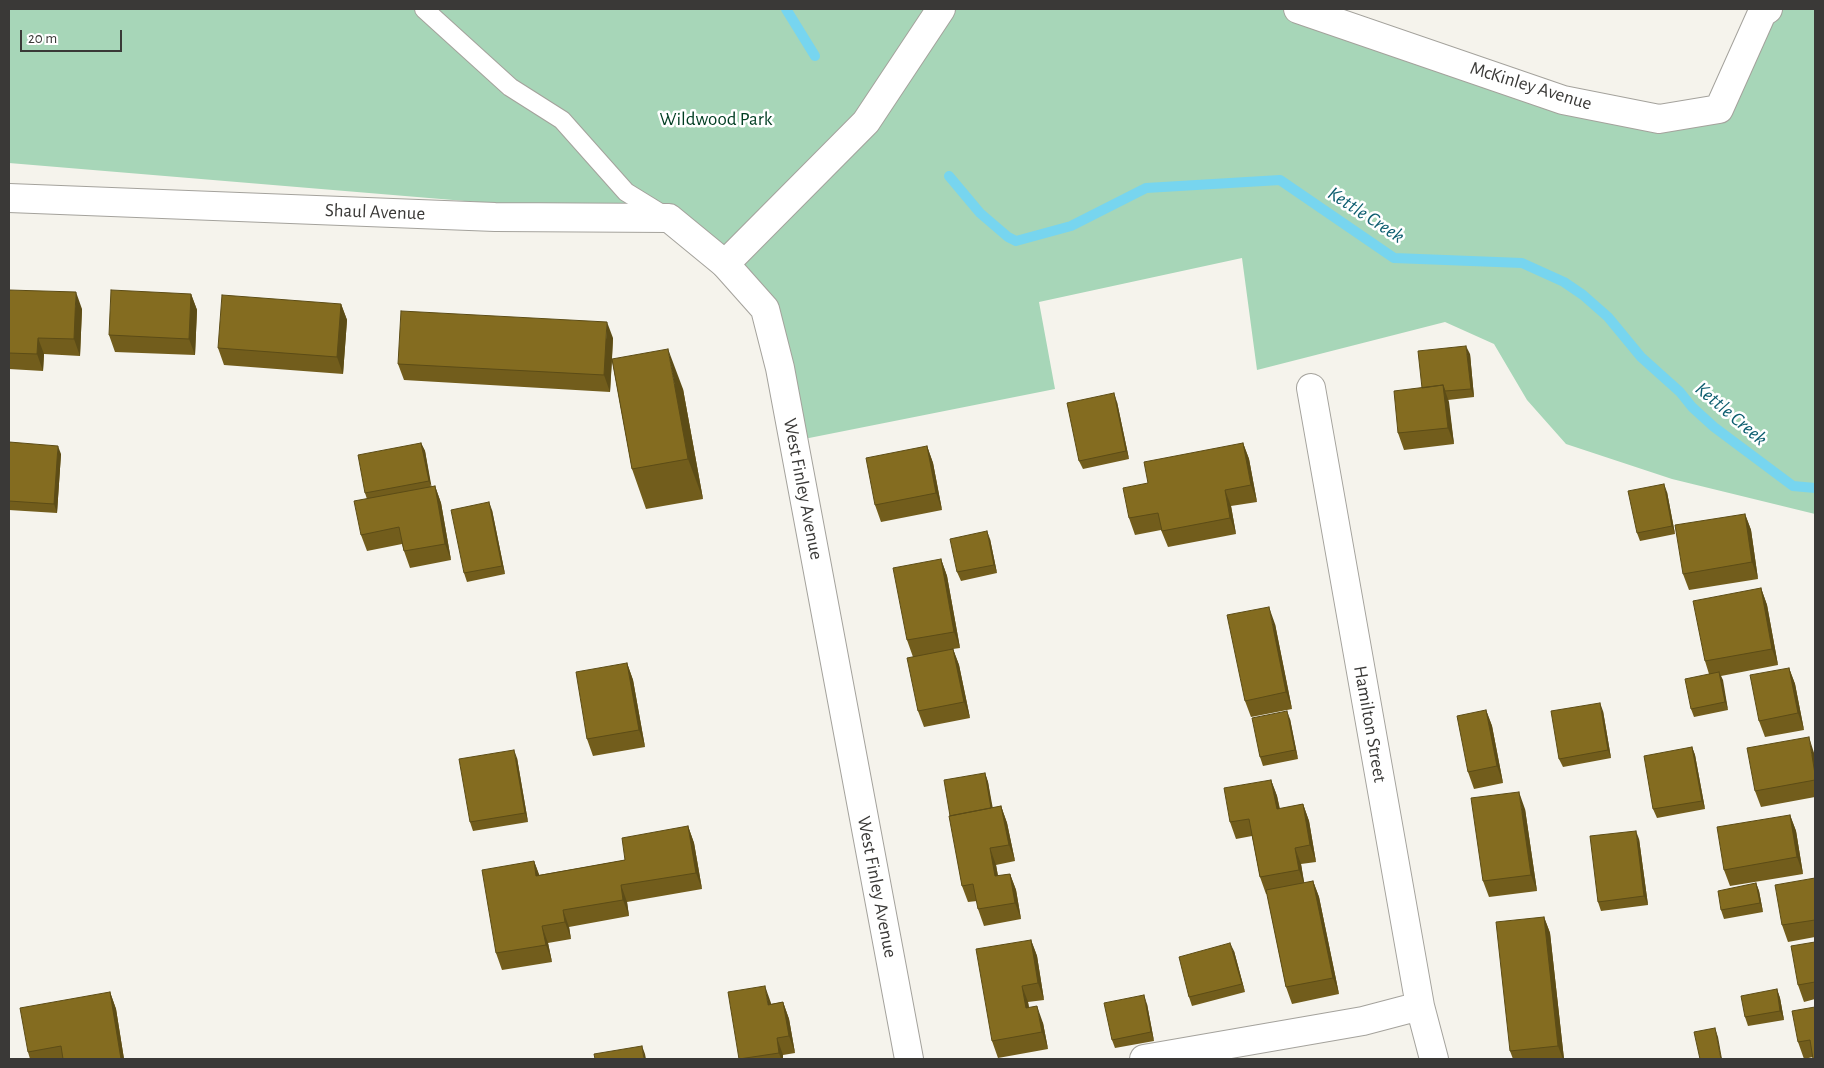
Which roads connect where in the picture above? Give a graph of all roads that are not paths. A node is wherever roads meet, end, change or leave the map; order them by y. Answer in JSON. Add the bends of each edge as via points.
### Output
{"nodes":[{"id":1,"x":424,"y":9,"type":"edge"},
{"id":2,"x":941,"y":9,"type":"edge"},
{"id":3,"x":1298,"y":9,"type":"edge"},
{"id":4,"x":1768,"y":9,"type":"edge"},
{"id":5,"x":9,"y":198,"type":"edge"},
{"id":6,"x":669,"y":218,"type":"junction"},
{"id":7,"x":725,"y":264,"type":"junction"},
{"id":8,"x":1311,"y":388,"type":"dead end"},
{"id":9,"x":1420,"y":1006,"type":"junction"},
{"id":10,"x":909,"y":1059,"type":"edge"},
{"id":11,"x":1144,"y":1059,"type":"edge"},
{"id":12,"x":1434,"y":1059,"type":"edge"}],
"edges":[{"from":1,"to":6,"type":"lane","via":[[510,88],[562,120],[626,192]]},
{"from":2,"to":7,"type":"street","via":[[866,122]]},
{"from":3,"to":4,"type":"street","name":"McKinley Avenue","via":[[1563,100],[1659,119],[1719,109],[1762,13]]},
{"from":5,"to":6,"type":"street","name":"Shaul Avenue","via":[[486,217]]},
{"from":6,"to":7,"type":"street"},
{"from":7,"to":10,"type":"street","name":"West Finley Avenue","via":[[765,309],[780,368]]},
{"from":8,"to":9,"type":"street","name":"Hamilton Street"},
{"from":9,"to":11,"type":"street","via":[[1363,1021]]},
{"from":9,"to":12,"type":"street","name":"Hamilton Street"}]}
